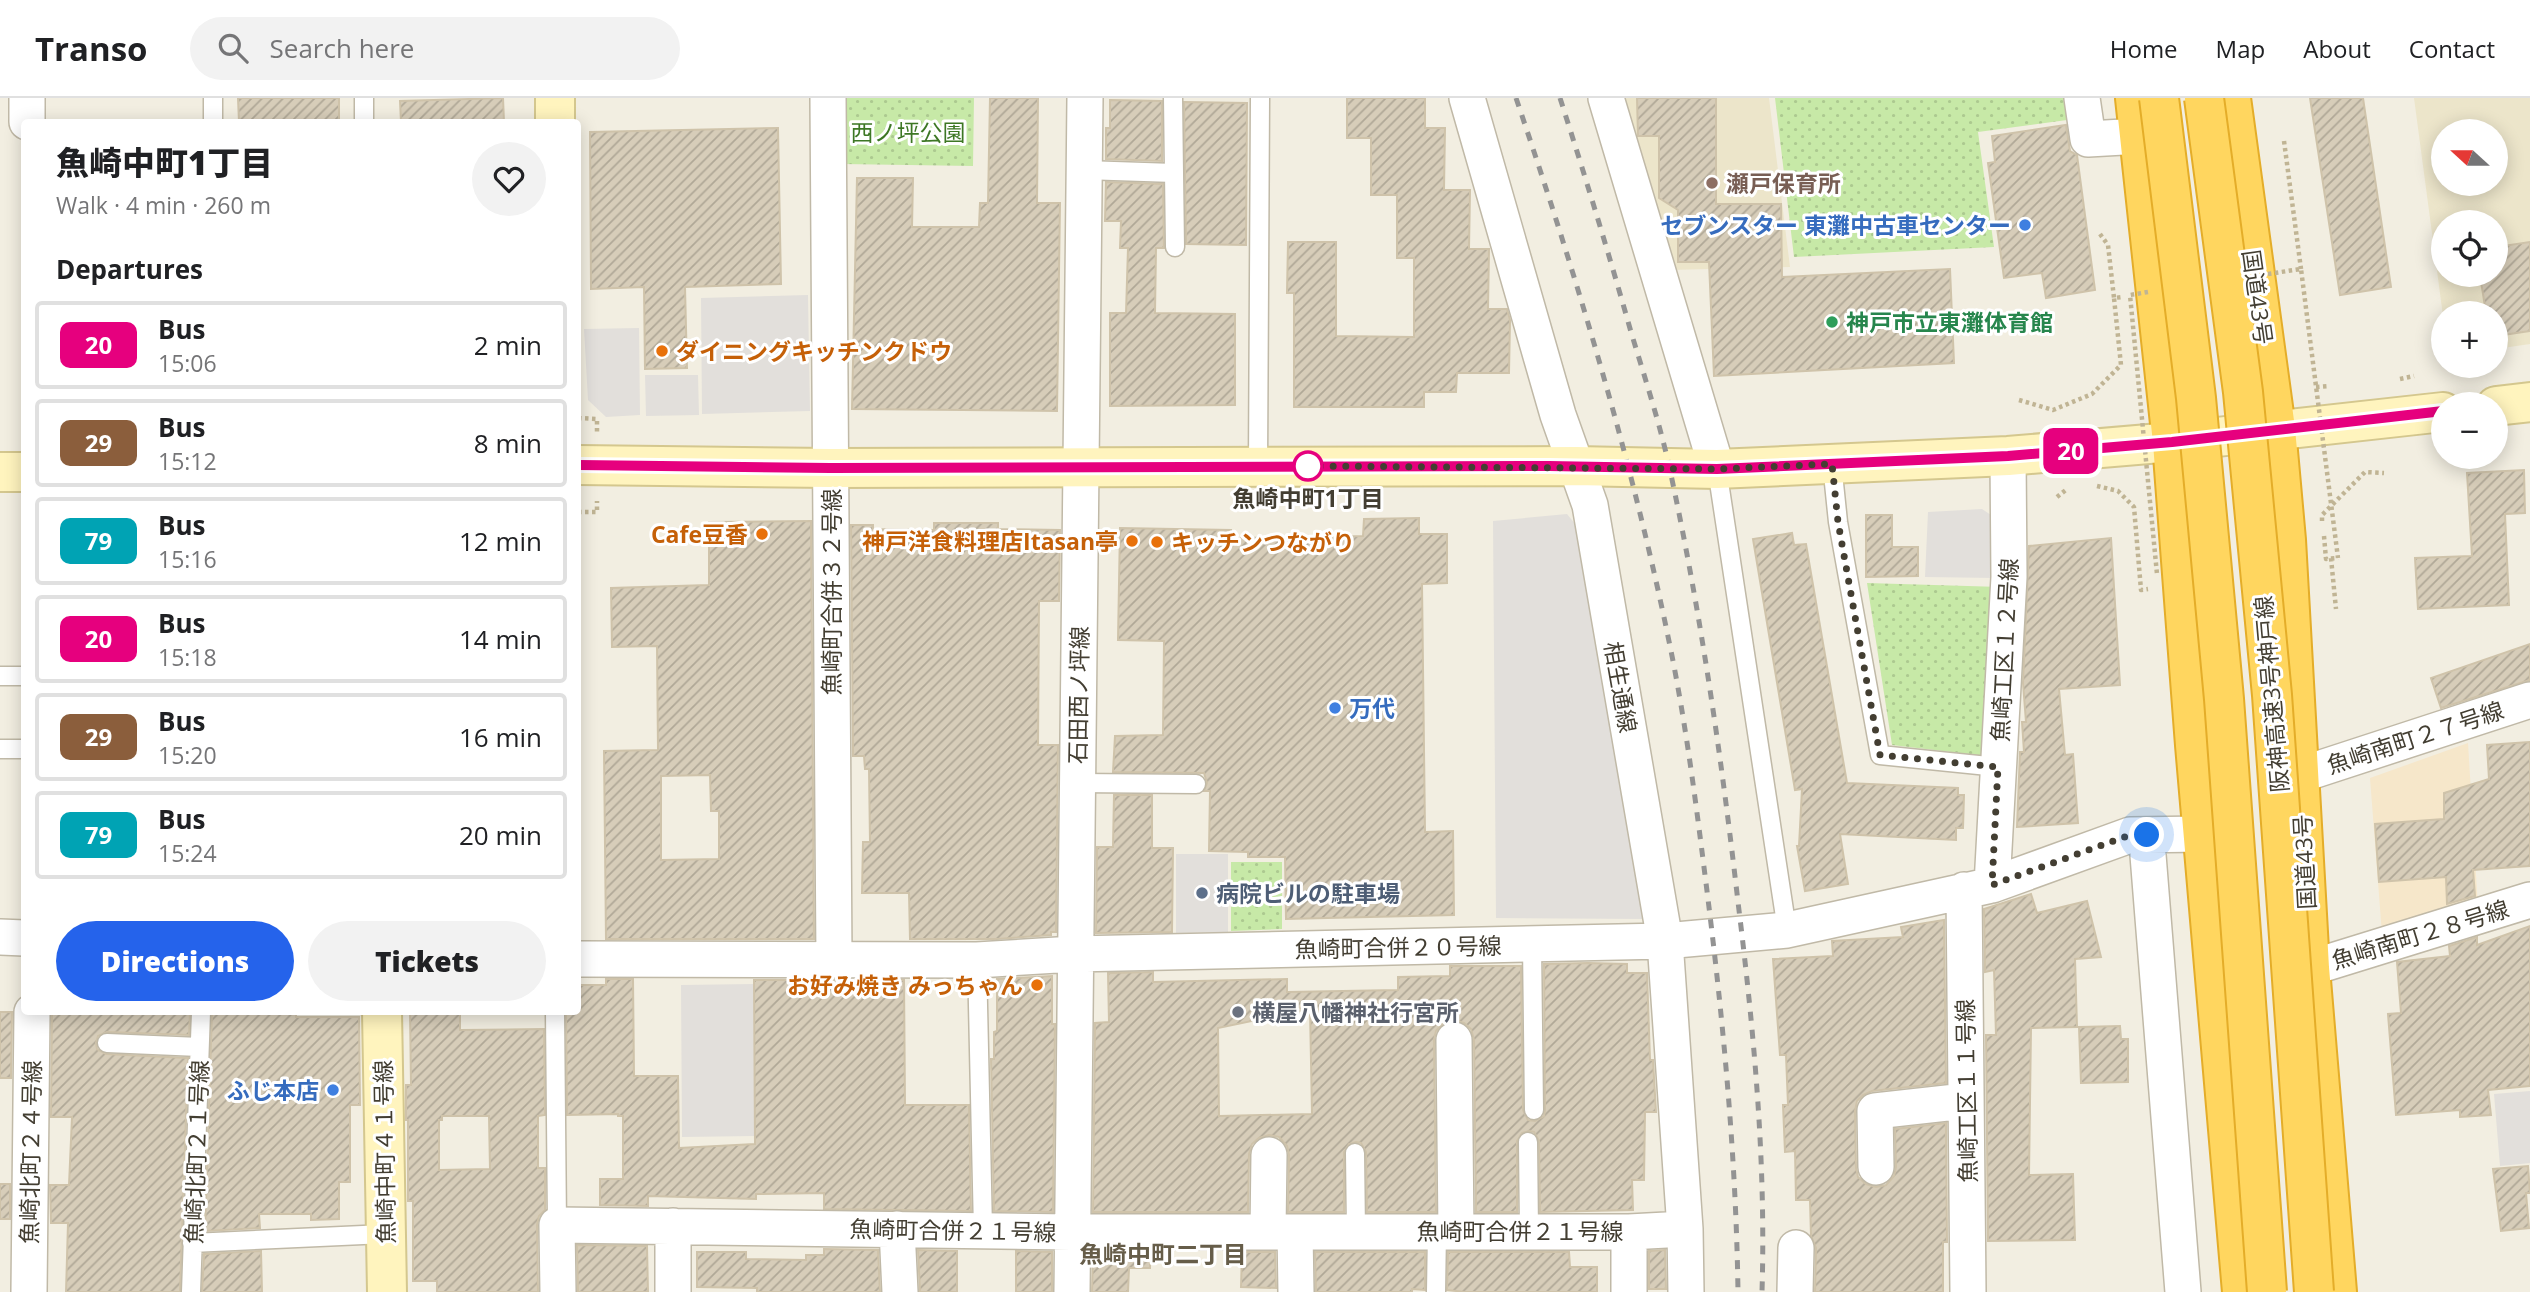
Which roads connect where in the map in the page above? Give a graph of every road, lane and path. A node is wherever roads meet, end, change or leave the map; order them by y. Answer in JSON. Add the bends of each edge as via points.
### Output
{"nodes":[{"id":1,"x":27,"y":98,"type":"edge"},
{"id":2,"x":213,"y":98,"type":"edge"},
{"id":3,"x":364,"y":98,"type":"edge"},
{"id":4,"x":555,"y":98,"type":"edge"},
{"id":5,"x":828,"y":98,"type":"edge"},
{"id":6,"x":1085,"y":98,"type":"edge"},
{"id":7,"x":1173,"y":98,"type":"edge"},
{"id":8,"x":1260,"y":98,"type":"edge"},
{"id":9,"x":1467,"y":98,"type":"edge"},
{"id":10,"x":1606,"y":98,"type":"edge"},
{"id":11,"x":2082,"y":98,"type":"edge"},
{"id":12,"x":2135,"y":98,"type":"edge"},
{"id":13,"x":2159,"y":98,"type":"edge"},
{"id":14,"x":2204,"y":98,"type":"edge"},
{"id":15,"x":2231,"y":98,"type":"edge"},
{"id":16,"x":27,"y":119,"type":"edge"},
{"id":17,"x":213,"y":119,"type":"edge"},
{"id":18,"x":364,"y":119,"type":"edge"},
{"id":19,"x":555,"y":119,"type":"edge"},
{"id":20,"x":2141,"y":136,"type":"junction"},
{"id":21,"x":2284,"y":141,"type":"dead end"},
{"id":22,"x":1084,"y":170,"type":"junction"},
{"id":23,"x":1174,"y":173,"type":"junction"},
{"id":24,"x":2099,"y":234,"type":"dead end"},
{"id":25,"x":1175,"y":247,"type":"dead end"},
{"id":26,"x":2114,"y":298,"type":"junction"},
{"id":27,"x":2019,"y":400,"type":"dead end"},
{"id":28,"x":2530,"y":402,"type":"edge"},
{"id":29,"x":2508,"y":405,"type":"edge"},
{"id":30,"x":2431,"y":412,"type":"edge"},
{"id":31,"x":2276,"y":429,"type":"junction"},
{"id":32,"x":2172,"y":442,"type":"junction"},
{"id":33,"x":2008,"y":456,"type":"junction"},
{"id":34,"x":1832,"y":464,"type":"junction"},
{"id":35,"x":581,"y":465,"type":"edge"},
{"id":36,"x":1082,"y":466,"type":"junction"},
{"id":37,"x":1258,"y":466,"type":"junction"},
{"id":38,"x":1576,"y":467,"type":"junction"},
{"id":39,"x":830,"y":468,"type":"junction"},
{"id":40,"x":1717,"y":469,"type":"junction"},
{"id":41,"x":0,"y":472,"type":"edge"},
{"id":42,"x":21,"y":472,"type":"edge"},
{"id":43,"x":2384,"y":473,"type":"dead end"},
{"id":44,"x":2087,"y":487,"type":"dead end"},
{"id":45,"x":2076,"y":488,"type":"dead end"},
{"id":46,"x":2057,"y":497,"type":"dead end"},
{"id":47,"x":2331,"y":558,"type":"junction"},
{"id":48,"x":2336,"y":609,"type":"dead end"},
{"id":49,"x":0,"y":676,"type":"edge"},
{"id":50,"x":21,"y":676,"type":"edge"},
{"id":51,"x":2530,"y":700,"type":"edge"},
{"id":52,"x":0,"y":749,"type":"edge"},
{"id":53,"x":21,"y":749,"type":"edge"},
{"id":54,"x":1998,"y":767,"type":"junction"},
{"id":55,"x":2300,"y":775,"type":"junction"},
{"id":56,"x":1077,"y":783,"type":"junction"},
{"id":57,"x":1196,"y":784,"type":"dead end"},
{"id":58,"x":2204,"y":834,"type":"junction"},
{"id":59,"x":2148,"y":855,"type":"dead end"},
{"id":60,"x":1978,"y":887,"type":"junction"},
{"id":61,"x":2530,"y":900,"type":"edge"},
{"id":62,"x":1787,"y":930,"type":"junction"},
{"id":63,"x":0,"y":937,"type":"edge"},
{"id":64,"x":21,"y":937,"type":"edge"},
{"id":65,"x":1665,"y":941,"type":"junction"},
{"id":66,"x":1532,"y":944,"type":"junction"},
{"id":67,"x":1074,"y":954,"type":"junction"},
{"id":68,"x":581,"y":959,"type":"edge"},
{"id":69,"x":834,"y":959,"type":"junction"},
{"id":70,"x":976,"y":960,"type":"junction"},
{"id":71,"x":2310,"y":968,"type":"junction"},
{"id":72,"x":32,"y":1015,"type":"edge"},
{"id":73,"x":201,"y":1015,"type":"edge"},
{"id":74,"x":382,"y":1015,"type":"edge"},
{"id":75,"x":555,"y":1015,"type":"edge"},
{"id":76,"x":1454,"y":1040,"type":"dead end"},
{"id":77,"x":107,"y":1043,"type":"dead end"},
{"id":78,"x":199,"y":1047,"type":"junction"},
{"id":79,"x":1965,"y":1101,"type":"junction"},
{"id":80,"x":1534,"y":1110,"type":"dead end"},
{"id":81,"x":1528,"y":1142,"type":"dead end"},
{"id":82,"x":1355,"y":1153,"type":"dead end"},
{"id":83,"x":1269,"y":1154,"type":"dead end"},
{"id":84,"x":1876,"y":1167,"type":"dead end"},
{"id":85,"x":557,"y":1225,"type":"junction"},
{"id":86,"x":673,"y":1226,"type":"junction"},
{"id":87,"x":897,"y":1229,"type":"junction"},
{"id":88,"x":1685,"y":1229,"type":"junction"},
{"id":89,"x":983,"y":1230,"type":"junction"},
{"id":90,"x":1446,"y":1231,"type":"junction"},
{"id":91,"x":1529,"y":1231,"type":"junction"},
{"id":92,"x":1282,"y":1232,"type":"junction"},
{"id":93,"x":1356,"y":1232,"type":"junction"},
{"id":94,"x":1629,"y":1232,"type":"junction"},
{"id":95,"x":1071,"y":1233,"type":"junction"},
{"id":96,"x":385,"y":1234,"type":"junction"},
{"id":97,"x":192,"y":1243,"type":"junction"},
{"id":98,"x":1796,"y":1248,"type":"dead end"},
{"id":99,"x":14,"y":1251,"type":"edge"},
{"id":100,"x":29,"y":1292,"type":"edge"},
{"id":101,"x":191,"y":1292,"type":"edge"},
{"id":102,"x":387,"y":1292,"type":"edge"},
{"id":103,"x":558,"y":1292,"type":"edge"},
{"id":104,"x":673,"y":1292,"type":"edge"},
{"id":105,"x":900,"y":1292,"type":"edge"},
{"id":106,"x":1072,"y":1292,"type":"edge"},
{"id":107,"x":1296,"y":1292,"type":"edge"},
{"id":108,"x":1436,"y":1292,"type":"edge"},
{"id":109,"x":1629,"y":1292,"type":"edge"},
{"id":110,"x":1686,"y":1292,"type":"edge"},
{"id":111,"x":1795,"y":1292,"type":"edge"},
{"id":112,"x":1968,"y":1292,"type":"edge"},
{"id":113,"x":2183,"y":1292,"type":"edge"},
{"id":114,"x":2242,"y":1292,"type":"edge"},
{"id":115,"x":2267,"y":1292,"type":"edge"},
{"id":116,"x":2314,"y":1292,"type":"edge"},
{"id":117,"x":2337,"y":1292,"type":"edge"}],
"edges":[{"from":1,"to":16,"type":"street"},
{"from":2,"to":17,"type":"lane"},
{"from":3,"to":18,"type":"lane"},
{"from":4,"to":19,"type":"street"},
{"from":5,"to":39,"type":"street","name":"魚崎町合併３２号線"},
{"from":6,"to":22,"type":"street","name":"石田西ノ坪線"},
{"from":7,"to":23,"type":"lane"},
{"from":8,"to":37,"type":"lane"},
{"from":9,"to":38,"type":"street","name":"相生通線"},
{"from":10,"to":40,"type":"street"},
{"from":11,"to":20,"type":"street","via":[[2088,139]]},
{"from":12,"to":20,"type":"highway"},
{"from":13,"to":115,"type":"highway","name":"阪神高速3号神戸線","bridge":true,"via":[[2196,398],[2221,672]]},
{"from":14,"to":116,"type":"highway","name":"阪神高速3号神戸線","bridge":true,"via":[[2243,392],[2271,682]]},
{"from":15,"to":31,"type":"highway","name":"国道43号"},
{"from":20,"to":32,"type":"highway"},
{"from":21,"to":47,"type":"path","bridge":true,"via":[[2338,558]]},
{"from":22,"to":23,"type":"lane"},
{"from":22,"to":36,"type":"street","name":"石田西ノ坪線"},
{"from":23,"to":25,"type":"lane"},
{"from":24,"to":26,"type":"path","via":[[2108,245]]},
{"from":26,"to":27,"type":"path","via":[[2121,365],[2092,394],[2053,410]]},
{"from":26,"to":44,"type":"path","bridge":true,"via":[[2130,295],[2157,574],[2151,589],[2141,590],[2134,507],[2118,491]]},
{"from":28,"to":29,"type":"street"},
{"from":30,"to":31,"type":"street"},
{"from":31,"to":32,"type":"street"},
{"from":31,"to":55,"type":"highway","name":"国道43号"},
{"from":32,"to":33,"type":"street"},
{"from":32,"to":58,"type":"highway"},
{"from":33,"to":34,"type":"street"},
{"from":33,"to":54,"type":"street","name":"魚崎工区１２号線","via":[[2009,577]]},
{"from":34,"to":40,"type":"street"},
{"from":34,"to":54,"type":"lane","via":[[1838,522],[1880,755]]},
{"from":35,"to":39,"type":"street"},
{"from":36,"to":37,"type":"street"},
{"from":36,"to":39,"type":"street"},
{"from":36,"to":56,"type":"street","name":"石田西ノ坪線"},
{"from":37,"to":38,"type":"street"},
{"from":38,"to":40,"type":"street"},
{"from":38,"to":65,"type":"street","name":"相生通線","via":[[1590,505]]},
{"from":39,"to":69,"type":"street","name":"魚崎町合併３２号線"},
{"from":40,"to":62,"type":"lane"},
{"from":41,"to":42,"type":"street"},
{"from":43,"to":47,"type":"path","via":[[2365,472],[2322,515],[2326,559]]},
{"from":45,"to":46,"type":"path","via":[[2064,489]]},
{"from":47,"to":48,"type":"path"},
{"from":49,"to":50,"type":"lane"},
{"from":51,"to":55,"type":"street","name":"魚崎南町２７号線"},
{"from":52,"to":53,"type":"lane"},
{"from":54,"to":60,"type":"street","name":"魚崎工区１２号線"},
{"from":55,"to":71,"type":"highway","name":"国道43号"},
{"from":56,"to":57,"type":"lane"},
{"from":56,"to":67,"type":"street","name":"石田西ノ坪線"},
{"from":58,"to":60,"type":"street","name":"魚崎町合併２０号線","via":[[2130,835]]},
{"from":58,"to":114,"type":"highway"},
{"from":59,"to":113,"type":"street"},
{"from":60,"to":62,"type":"street","name":"魚崎町合併２０号線"},
{"from":60,"to":79,"type":"street","name":"魚崎工区１１号線"},
{"from":61,"to":71,"type":"street","name":"魚崎南町２８号線"},
{"from":62,"to":65,"type":"street","name":"魚崎町合併２０号線"},
{"from":63,"to":64,"type":"street"},
{"from":65,"to":66,"type":"street","name":"魚崎町合併２０号線"},
{"from":65,"to":88,"type":"street","name":"相生通線"},
{"from":66,"to":67,"type":"street","name":"魚崎町合併２０号線"},
{"from":66,"to":80,"type":"lane"},
{"from":67,"to":70,"type":"street","name":"魚崎町合併２０号線"},
{"from":67,"to":95,"type":"street","name":"石田西ノ坪線"},
{"from":68,"to":69,"type":"street","name":"魚崎町合併２０号線"},
{"from":69,"to":70,"type":"street","name":"魚崎町合併２０号線"},
{"from":70,"to":89,"type":"lane"},
{"from":71,"to":117,"type":"highway","name":"国道43号"},
{"from":72,"to":99,"type":"street","name":"魚崎北町２４号線"},
{"from":73,"to":78,"type":"lane","name":"魚崎北町２１号線"},
{"from":74,"to":96,"type":"street","name":"魚崎中町４１号線"},
{"from":75,"to":85,"type":"lane"},
{"from":76,"to":90,"type":"street"},
{"from":77,"to":78,"type":"lane"},
{"from":78,"to":97,"type":"lane","name":"魚崎北町２１号線"},
{"from":79,"to":84,"type":"street","via":[[1875,1111]]},
{"from":79,"to":112,"type":"street","name":"魚崎工区１１号線"},
{"from":81,"to":91,"type":"lane"},
{"from":82,"to":93,"type":"lane"},
{"from":83,"to":92,"type":"street"},
{"from":85,"to":86,"type":"street","name":"魚崎町合併２１号線"},
{"from":85,"to":103,"type":"street"},
{"from":86,"to":87,"type":"street","name":"魚崎町合併２１号線"},
{"from":86,"to":104,"type":"street"},
{"from":87,"to":89,"type":"street","name":"魚崎町合併２１号線"},
{"from":87,"to":105,"type":"street"},
{"from":88,"to":94,"type":"street","name":"魚崎町合併２１号線"},
{"from":88,"to":110,"type":"street","name":"相生通線"},
{"from":89,"to":95,"type":"street","name":"魚崎町合併２１号線"},
{"from":90,"to":91,"type":"street","name":"魚崎町合併２１号線"},
{"from":90,"to":93,"type":"street","name":"魚崎町合併２１号線"},
{"from":90,"to":108,"type":"lane"},
{"from":91,"to":94,"type":"street","name":"魚崎町合併２１号線"},
{"from":92,"to":93,"type":"street","name":"魚崎町合併２１号線"},
{"from":92,"to":95,"type":"street","name":"魚崎町合併２１号線"},
{"from":92,"to":107,"type":"street"},
{"from":94,"to":109,"type":"street"},
{"from":95,"to":106,"type":"street","name":"石田西ノ坪線"},
{"from":96,"to":97,"type":"lane"},
{"from":96,"to":102,"type":"street","name":"魚崎中町４１号線"},
{"from":97,"to":101,"type":"lane","name":"魚崎北町２１号線"},
{"from":98,"to":111,"type":"street"},
{"from":99,"to":100,"type":"street","name":"魚崎北町２４号線"}]}
